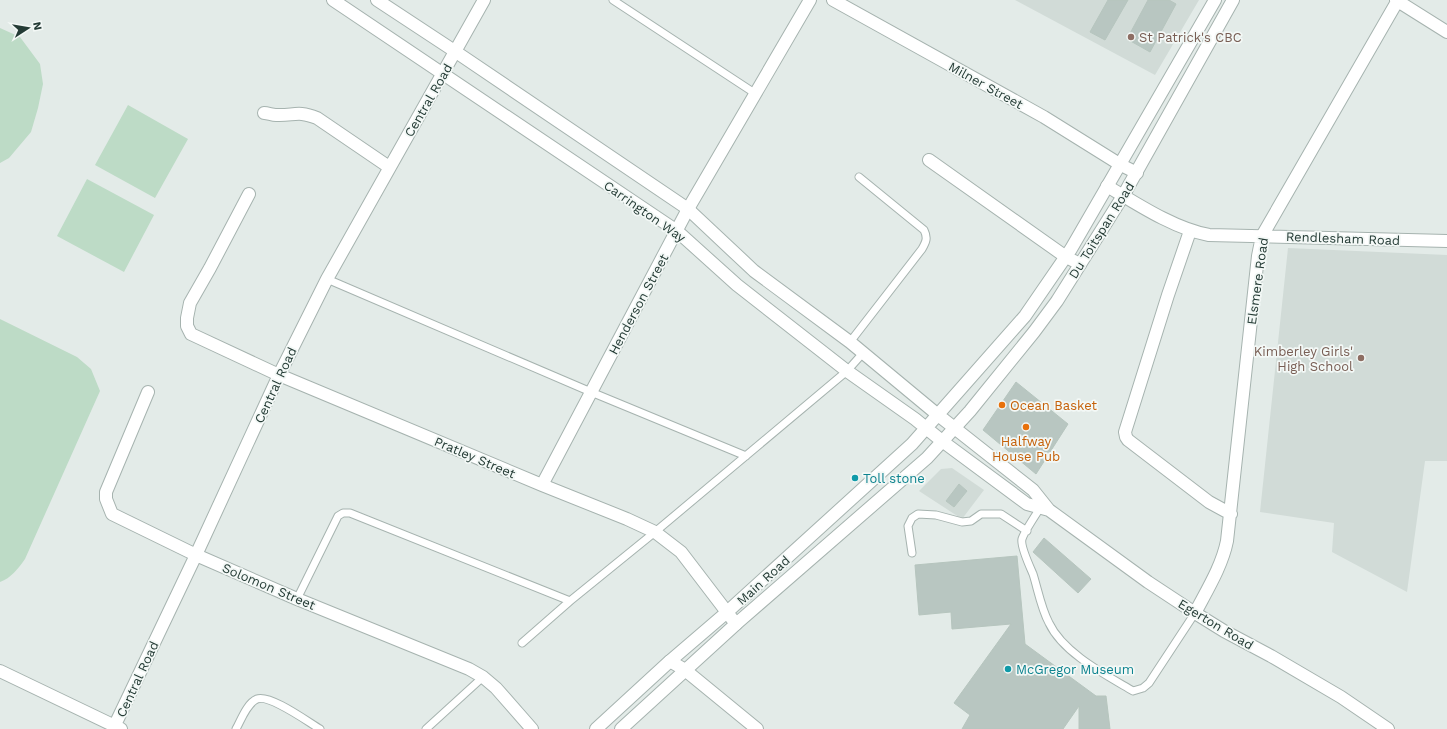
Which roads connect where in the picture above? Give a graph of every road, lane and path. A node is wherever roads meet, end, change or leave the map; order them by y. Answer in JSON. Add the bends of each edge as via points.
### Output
{"nodes":[{"id":1,"x":333,"y":0,"type":"edge"},
{"id":2,"x":376,"y":0,"type":"edge"},
{"id":3,"x":484,"y":0,"type":"edge"},
{"id":4,"x":613,"y":0,"type":"edge"},
{"id":5,"x":810,"y":0,"type":"edge"},
{"id":6,"x":833,"y":0,"type":"edge"},
{"id":7,"x":1215,"y":0,"type":"edge"},
{"id":8,"x":1233,"y":0,"type":"edge"},
{"id":9,"x":1397,"y":0,"type":"edge"},
{"id":10,"x":1447,"y":32,"type":"edge"},
{"id":11,"x":456,"y":52,"type":"junction"},
{"id":12,"x":444,"y":73,"type":"junction"},
{"id":13,"x":756,"y":94,"type":"junction"},
{"id":14,"x":264,"y":113,"type":"dead end"},
{"id":15,"x":929,"y":160,"type":"dead end"},
{"id":16,"x":1121,"y":164,"type":"junction"},
{"id":17,"x":389,"y":167,"type":"junction"},
{"id":18,"x":1137,"y":172,"type":"junction"},
{"id":19,"x":858,"y":177,"type":"dead end"},
{"id":20,"x":1107,"y":186,"type":"junction"},
{"id":21,"x":249,"y":194,"type":"dead end"},
{"id":22,"x":1123,"y":196,"type":"junction"},
{"id":23,"x":688,"y":209,"type":"junction"},
{"id":24,"x":677,"y":231,"type":"junction"},
{"id":25,"x":1190,"y":231,"type":"junction"},
{"id":26,"x":1262,"y":236,"type":"junction"},
{"id":27,"x":1447,"y":241,"type":"edge"},
{"id":28,"x":1066,"y":257,"type":"junction"},
{"id":29,"x":1080,"y":264,"type":"junction"},
{"id":30,"x":327,"y":279,"type":"junction"},
{"id":31,"x":850,"y":342,"type":"junction"},
{"id":32,"x":863,"y":353,"type":"junction"},
{"id":33,"x":847,"y":371,"type":"junction"},
{"id":34,"x":278,"y":375,"type":"junction"},
{"id":35,"x":148,"y":392,"type":"dead end"},
{"id":36,"x":591,"y":392,"type":"junction"},
{"id":37,"x":938,"y":415,"type":"junction"},
{"id":38,"x":954,"y":427,"type":"junction"},
{"id":39,"x":927,"y":429,"type":"junction"},
{"id":40,"x":942,"y":441,"type":"junction"},
{"id":41,"x":746,"y":456,"type":"junction"},
{"id":42,"x":542,"y":485,"type":"junction"},
{"id":43,"x":1044,"y":507,"type":"junction"},
{"id":44,"x":1231,"y":514,"type":"junction"},
{"id":45,"x":655,"y":532,"type":"junction"},
{"id":46,"x":1027,"y":532,"type":"junction"},
{"id":47,"x":912,"y":553,"type":"dead end"},
{"id":48,"x":196,"y":554,"type":"junction"},
{"id":49,"x":297,"y":599,"type":"junction"},
{"id":50,"x":570,"y":601,"type":"junction"},
{"id":51,"x":726,"y":613,"type":"junction"},
{"id":52,"x":1195,"y":613,"type":"junction"},
{"id":53,"x":736,"y":624,"type":"junction"},
{"id":54,"x":522,"y":643,"type":"dead end"},
{"id":55,"x":670,"y":661,"type":"junction"},
{"id":56,"x":685,"y":670,"type":"junction"},
{"id":57,"x":0,"y":671,"type":"edge"},
{"id":58,"x":483,"y":677,"type":"junction"},
{"id":59,"x":116,"y":728,"type":"edge"},
{"id":60,"x":236,"y":729,"type":"edge"},
{"id":61,"x":320,"y":729,"type":"edge"},
{"id":62,"x":426,"y":729,"type":"edge"},
{"id":63,"x":532,"y":729,"type":"edge"},
{"id":64,"x":596,"y":729,"type":"edge"},
{"id":65,"x":621,"y":729,"type":"edge"},
{"id":66,"x":757,"y":729,"type":"edge"},
{"id":67,"x":1388,"y":729,"type":"edge"}],
"edges":[{"from":1,"to":12,"type":"street","name":"Carrington Way"},
{"from":2,"to":11,"type":"street","name":"Carrington Way"},
{"from":3,"to":11,"type":"street","name":"Central Road"},
{"from":4,"to":13,"type":"lane"},
{"from":5,"to":13,"type":"street","name":"Henderson Street"},
{"from":6,"to":16,"type":"street","name":"Milner Street","via":[[1044,117]]},
{"from":7,"to":16,"type":"street","name":"Du Toitspan Road"},
{"from":8,"to":18,"type":"street","name":"Du Toitspan Road"},
{"from":9,"to":10,"type":"street"},
{"from":9,"to":26,"type":"street","name":"Elsmere Road"},
{"from":11,"to":12,"type":"street","name":"Central Road"},
{"from":11,"to":23,"type":"street","name":"Carrington Way"},
{"from":12,"to":17,"type":"street","name":"Central Road"},
{"from":12,"to":24,"type":"street","name":"Carrington Way"},
{"from":13,"to":23,"type":"street","name":"Henderson Street"},
{"from":14,"to":17,"type":"street","via":[[305,113],[317,118]]},
{"from":15,"to":28,"type":"street"},
{"from":16,"to":18,"type":"street","name":"Milner Street"},
{"from":16,"to":20,"type":"street","name":"Du Toitspan Road"},
{"from":17,"to":30,"type":"street","name":"Central Road"},
{"from":18,"to":22,"type":"street","name":"Du Toitspan Road"},
{"from":19,"to":31,"type":"lane","via":[[924,230],[927,241]]},
{"from":20,"to":22,"type":"street","name":"Rendlesham Road"},
{"from":20,"to":28,"type":"street","name":"Du Toitspan Road"},
{"from":21,"to":34,"type":"street","name":"Pratley Street","via":[[190,303],[187,326],[191,334]]},
{"from":22,"to":25,"type":"street","name":"Rendlesham Road"},
{"from":22,"to":29,"type":"street","name":"Du Toitspan Road"},
{"from":23,"to":24,"type":"street","name":"Henderson Street"},
{"from":23,"to":31,"type":"street","name":"Carrington Way","via":[[754,271]]},
{"from":24,"to":33,"type":"street","name":"Carrington Way","via":[[737,285]]},
{"from":24,"to":36,"type":"street","name":"Henderson Street"},
{"from":25,"to":26,"type":"street","name":"Rendlesham Road","via":[[1209,235]]},
{"from":25,"to":44,"type":"street","via":[[1125,432],[1128,440],[1209,502]]},
{"from":26,"to":27,"type":"street","name":"Rendlesham Road"},
{"from":26,"to":44,"type":"street","name":"Elsmere Road"},
{"from":28,"to":29,"type":"street"},
{"from":28,"to":37,"type":"street","name":"Du Toitspan Road","via":[[1025,316]]},
{"from":29,"to":38,"type":"street","name":"Du Toitspan Road","via":[[1058,301],[970,411]]},
{"from":30,"to":34,"type":"street","name":"Central Road"},
{"from":30,"to":36,"type":"lane"},
{"from":31,"to":32,"type":"street","name":"Carrington Way"},
{"from":32,"to":33,"type":"lane"},
{"from":32,"to":37,"type":"street","name":"Carrington Way"},
{"from":33,"to":39,"type":"street","name":"Carrington Way"},
{"from":33,"to":41,"type":"lane"},
{"from":34,"to":42,"type":"street","name":"Pratley Street"},
{"from":34,"to":48,"type":"street","name":"Central Road"},
{"from":35,"to":48,"type":"street","name":"Solomon Street","via":[[106,492],[108,507],[112,514]]},
{"from":36,"to":41,"type":"lane"},
{"from":36,"to":42,"type":"street","name":"Henderson Street"},
{"from":37,"to":38,"type":"street","name":"Carrington Way"},
{"from":37,"to":39,"type":"street","name":"Du Toitspan Road"},
{"from":38,"to":40,"type":"street","name":"Du Toitspan Road"},
{"from":38,"to":43,"type":"street","name":"Egerton Road","via":[[1033,490]]},
{"from":39,"to":40,"type":"street","name":"Carrington Way"},
{"from":39,"to":51,"type":"street","name":"Main Road"},
{"from":40,"to":43,"type":"street","name":"Egerton Road","via":[[1027,504]]},
{"from":40,"to":53,"type":"street","name":"Main Road","via":[[927,458]]},
{"from":41,"to":45,"type":"lane"},
{"from":42,"to":45,"type":"street","name":"Pratley Street"},
{"from":43,"to":46,"type":"lane"},
{"from":43,"to":52,"type":"street","name":"Egerton Road"},
{"from":44,"to":52,"type":"street","name":"Elsmere Road","via":[[1225,551]]},
{"from":45,"to":50,"type":"lane"},
{"from":45,"to":51,"type":"street","name":"Pratley Street","via":[[681,552]]},
{"from":46,"to":47,"type":"lane","via":[[1001,514],[981,514],[970,521],[962,522],[936,515],[918,514],[912,518],[908,526]]},
{"from":46,"to":52,"type":"lane","via":[[1022,540],[1023,548],[1042,607],[1055,635],[1098,671],[1133,691],[1138,691],[1149,683]]},
{"from":48,"to":49,"type":"street","name":"Solomon Street"},
{"from":48,"to":59,"type":"street","name":"Central Road"},
{"from":49,"to":50,"type":"lane","via":[[338,516],[350,513]]},
{"from":49,"to":58,"type":"street","name":"Solomon Street","via":[[459,664]]},
{"from":50,"to":54,"type":"lane"},
{"from":51,"to":53,"type":"street","name":"Pratley Street"},
{"from":51,"to":55,"type":"street","name":"Main Road"},
{"from":52,"to":67,"type":"street","name":"Egerton Road","via":[[1334,694]]},
{"from":53,"to":56,"type":"street","name":"Main Road"},
{"from":55,"to":56,"type":"street"},
{"from":55,"to":64,"type":"street","name":"Main Road"},
{"from":56,"to":65,"type":"street","name":"Main Road"},
{"from":56,"to":66,"type":"street"},
{"from":57,"to":59,"type":"street"},
{"from":58,"to":62,"type":"lane"},
{"from":58,"to":63,"type":"street","name":"Solomon Street"},
{"from":60,"to":61,"type":"lane","via":[[250,704],[264,698],[274,701]]}]}
